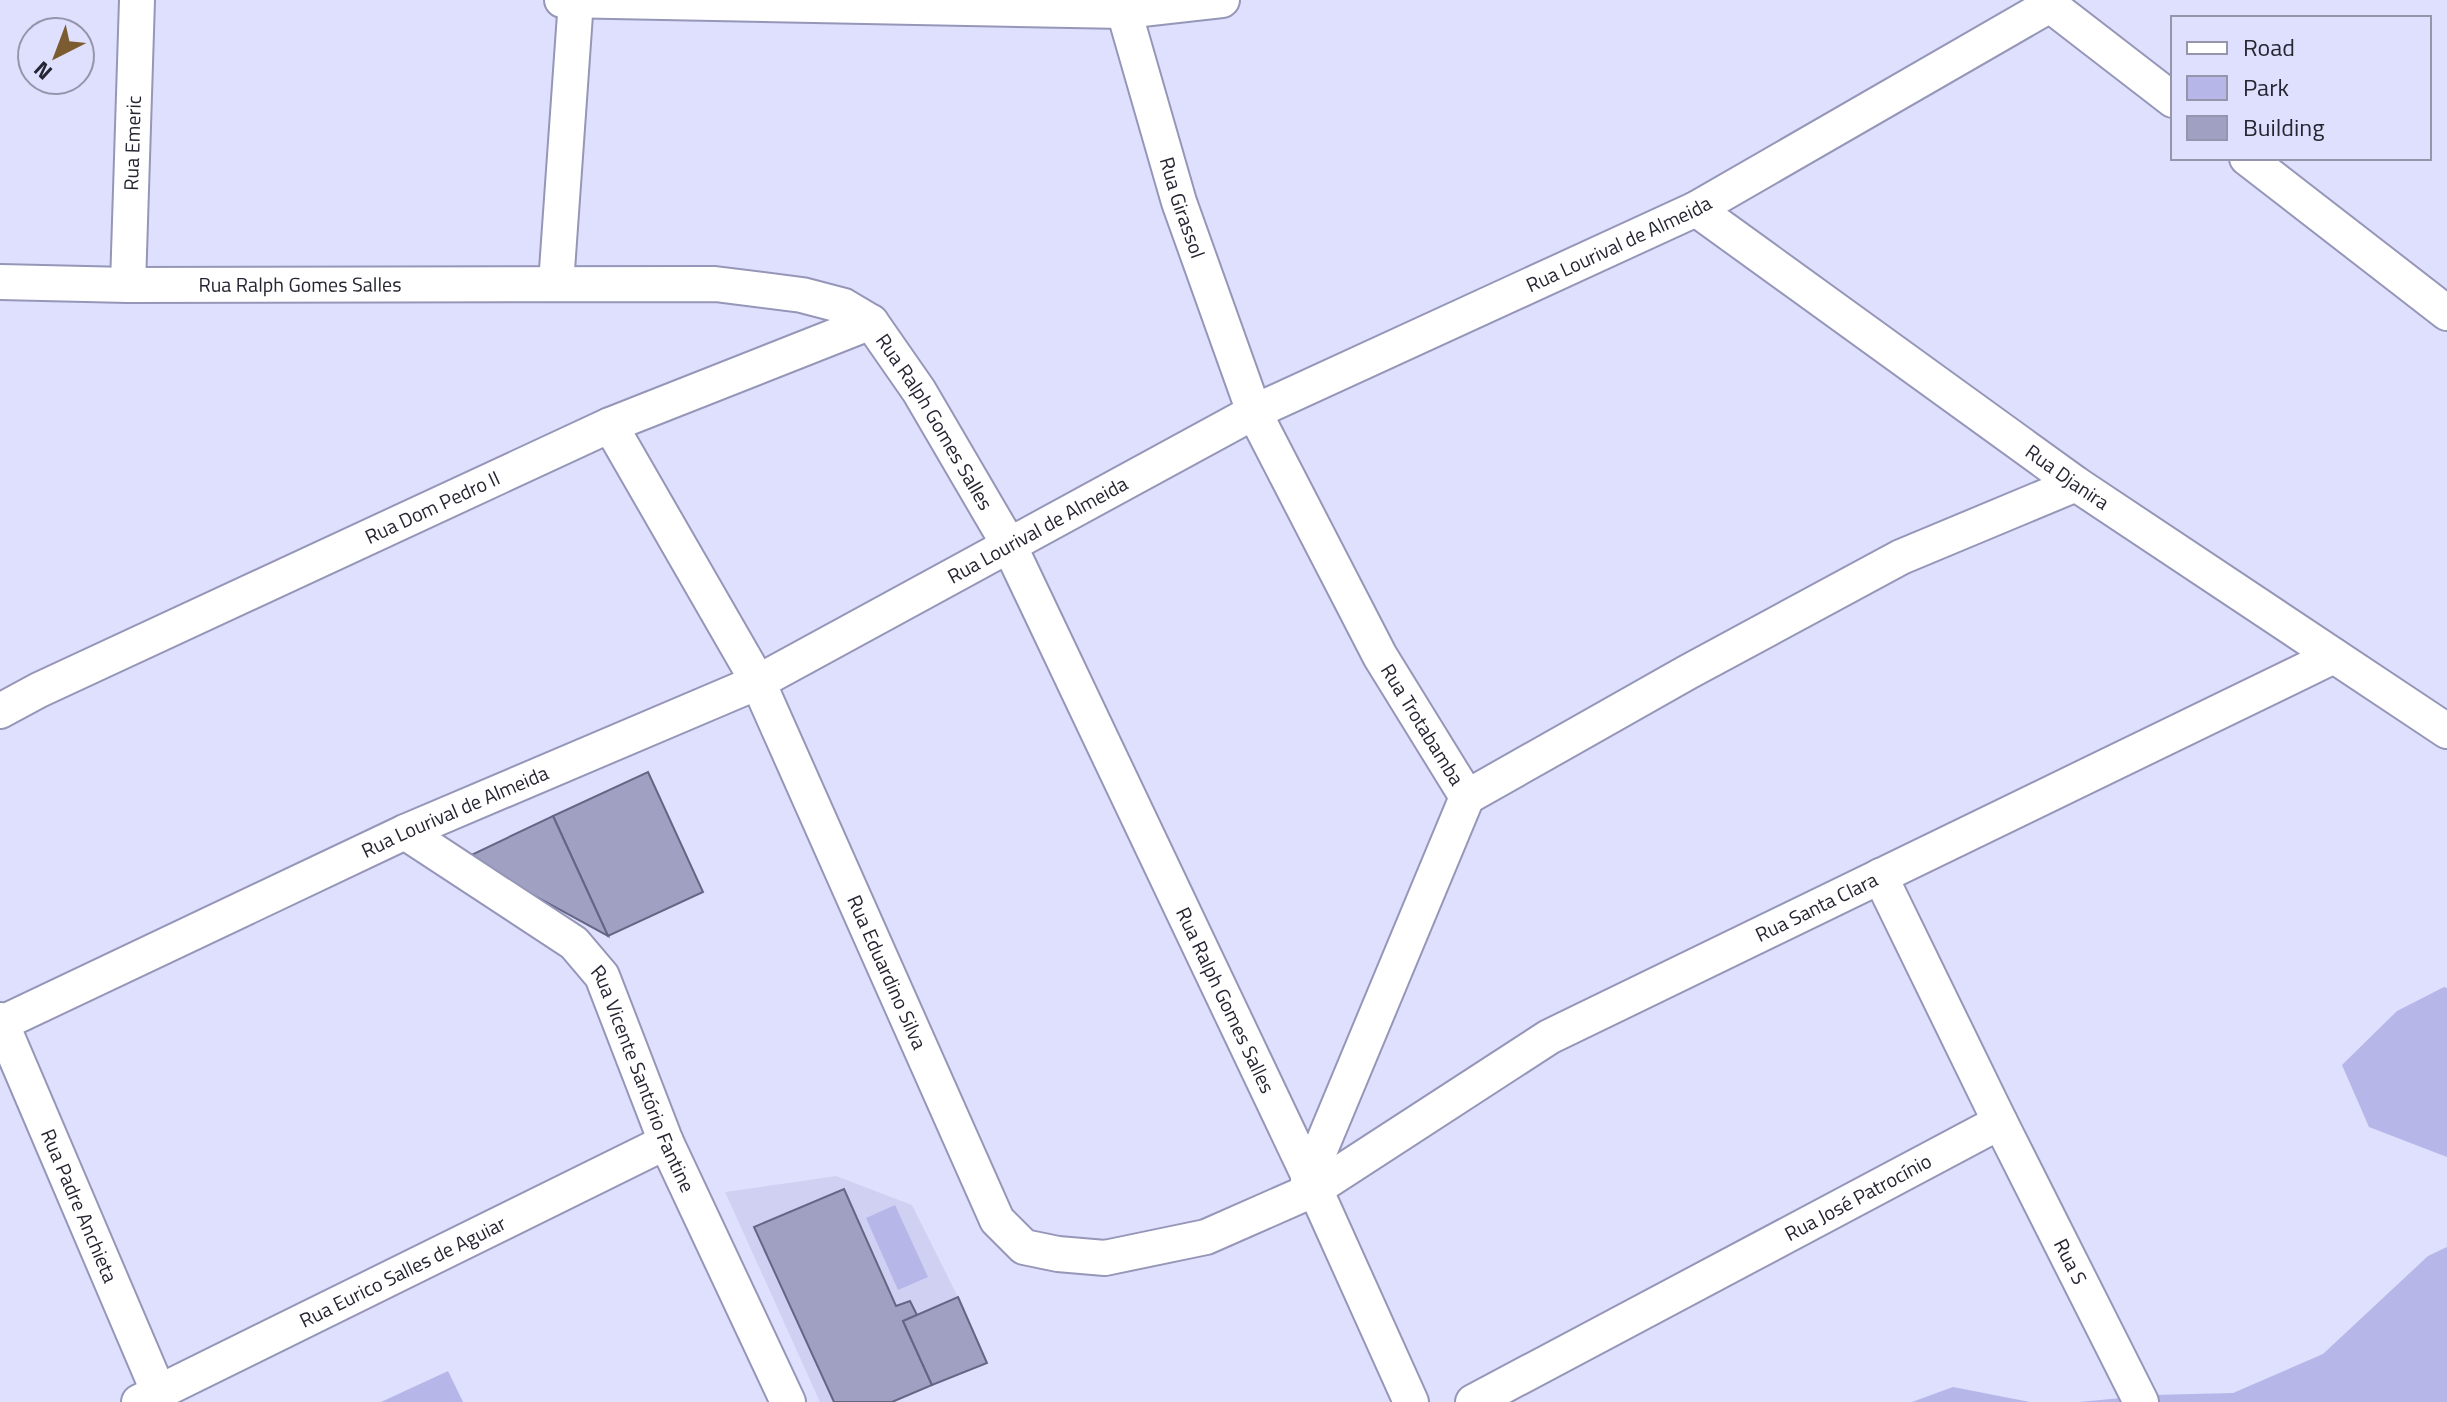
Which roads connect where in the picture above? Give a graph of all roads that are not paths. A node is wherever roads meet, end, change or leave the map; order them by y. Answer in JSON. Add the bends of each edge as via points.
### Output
{"nodes":[{"id":1,"x":137,"y":0,"type":"edge"},
{"id":2,"x":562,"y":0,"type":"edge"},
{"id":3,"x":576,"y":0,"type":"edge"},
{"id":4,"x":1222,"y":0,"type":"edge"},
{"id":5,"x":2052,"y":3,"type":"edge"},
{"id":6,"x":1124,"y":6,"type":"edge"},
{"id":7,"x":2171,"y":98,"type":"edge"},
{"id":8,"x":2250,"y":160,"type":"edge"},
{"id":9,"x":1696,"y":209,"type":"junction"},
{"id":10,"x":0,"y":282,"type":"edge"},
{"id":11,"x":556,"y":284,"type":"junction"},
{"id":12,"x":128,"y":285,"type":"junction"},
{"id":13,"x":2447,"y":313,"type":"edge"},
{"id":14,"x":871,"y":322,"type":"junction"},
{"id":15,"x":1254,"y":412,"type":"junction"},
{"id":16,"x":610,"y":425,"type":"junction"},
{"id":17,"x":2076,"y":484,"type":"junction"},
{"id":18,"x":1009,"y":545,"type":"junction"},
{"id":19,"x":2334,"y":656,"type":"junction"},
{"id":20,"x":758,"y":682,"type":"junction"},
{"id":21,"x":0,"y":684,"type":"edge"},
{"id":22,"x":39,"y":690,"type":"junction"},
{"id":23,"x":0,"y":711,"type":"edge"},
{"id":24,"x":2447,"y":731,"type":"edge"},
{"id":25,"x":1467,"y":797,"type":"junction"},
{"id":26,"x":405,"y":832,"type":"junction"},
{"id":27,"x":1880,"y":876,"type":"junction"},
{"id":28,"x":1,"y":1022,"type":"edge"},
{"id":29,"x":2000,"y":1122,"type":"junction"},
{"id":30,"x":666,"y":1142,"type":"junction"},
{"id":31,"x":1312,"y":1184,"type":"junction"},
{"id":32,"x":149,"y":1398,"type":"edge"},
{"id":33,"x":788,"y":1402,"type":"edge"},
{"id":34,"x":1411,"y":1402,"type":"edge"},
{"id":35,"x":1473,"y":1402,"type":"edge"},
{"id":36,"x":2141,"y":1402,"type":"edge"}],
"edges":[{"from":1,"to":12,"type":"street","name":"Rua Emeric"},
{"from":2,"to":3,"type":"street"},
{"from":3,"to":6,"type":"street"},
{"from":3,"to":11,"type":"street"},
{"from":4,"to":6,"type":"street"},
{"from":5,"to":7,"type":"street"},
{"from":5,"to":9,"type":"street","name":"Rua Lourival de Almeida"},
{"from":6,"to":15,"type":"street","name":"Rua Girassol","via":[[1179,202]]},
{"from":8,"to":13,"type":"street"},
{"from":9,"to":15,"type":"street","name":"Rua Lourival de Almeida"},
{"from":9,"to":17,"type":"street","name":"Rua Djanira"},
{"from":10,"to":12,"type":"street","name":"Rua Ralph Gomes Salles"},
{"from":11,"to":12,"type":"street","name":"Rua Ralph Gomes Salles"},
{"from":11,"to":14,"type":"street","name":"Rua Ralph Gomes Salles","via":[[715,284],[802,295],[844,306]]},
{"from":14,"to":16,"type":"street","name":"Rua Dom Pedro II"},
{"from":14,"to":18,"type":"street","name":"Rua Ralph Gomes Salles","via":[[919,391]]},
{"from":15,"to":18,"type":"street","name":"Rua Lourival de Almeida"},
{"from":15,"to":25,"type":"street","name":"Rua Trotabamba","via":[[1380,656]]},
{"from":16,"to":20,"type":"street","name":"Rua Eduardino Silva"},
{"from":16,"to":22,"type":"street","name":"Rua Dom Pedro II"},
{"from":17,"to":19,"type":"street","name":"Rua Djanira"},
{"from":17,"to":25,"type":"street","via":[[1901,557]]},
{"from":18,"to":20,"type":"street","name":"Rua Lourival de Almeida"},
{"from":18,"to":31,"type":"street","name":"Rua Ralph Gomes Salles"},
{"from":19,"to":24,"type":"street","name":"Rua Djanira"},
{"from":19,"to":27,"type":"street","name":"Rua Santa Clara"},
{"from":20,"to":26,"type":"street","name":"Rua Lourival de Almeida"},
{"from":20,"to":31,"type":"street","name":"Rua Eduardino Silva","via":[[997,1220],[1024,1247],[1105,1258],[1206,1237]]},
{"from":21,"to":22,"type":"street"},
{"from":22,"to":23,"type":"street","name":"Rua Dom Pedro II"},
{"from":25,"to":31,"type":"street","name":"Rua Trotabamba"},
{"from":26,"to":28,"type":"street","name":"Rua Lourival de Almeida"},
{"from":26,"to":30,"type":"street","name":"Rua Vicente Santório Fantine","via":[[574,943],[592,962]]},
{"from":27,"to":29,"type":"street"},
{"from":27,"to":31,"type":"street","name":"Rua Santa Clara","via":[[1549,1037]]},
{"from":28,"to":32,"type":"street","name":"Rua Padre Anchieta"},
{"from":29,"to":35,"type":"street","name":"Rua José Patrocínio"},
{"from":29,"to":36,"type":"street","name":"Rua S"},
{"from":30,"to":32,"type":"street","name":"Rua Eurico Salles de Aguiar"},
{"from":30,"to":33,"type":"street","name":"Rua Vicente Santório Fantine"},
{"from":31,"to":34,"type":"street","name":"Rua Ralph Gomes Salles"}]}
